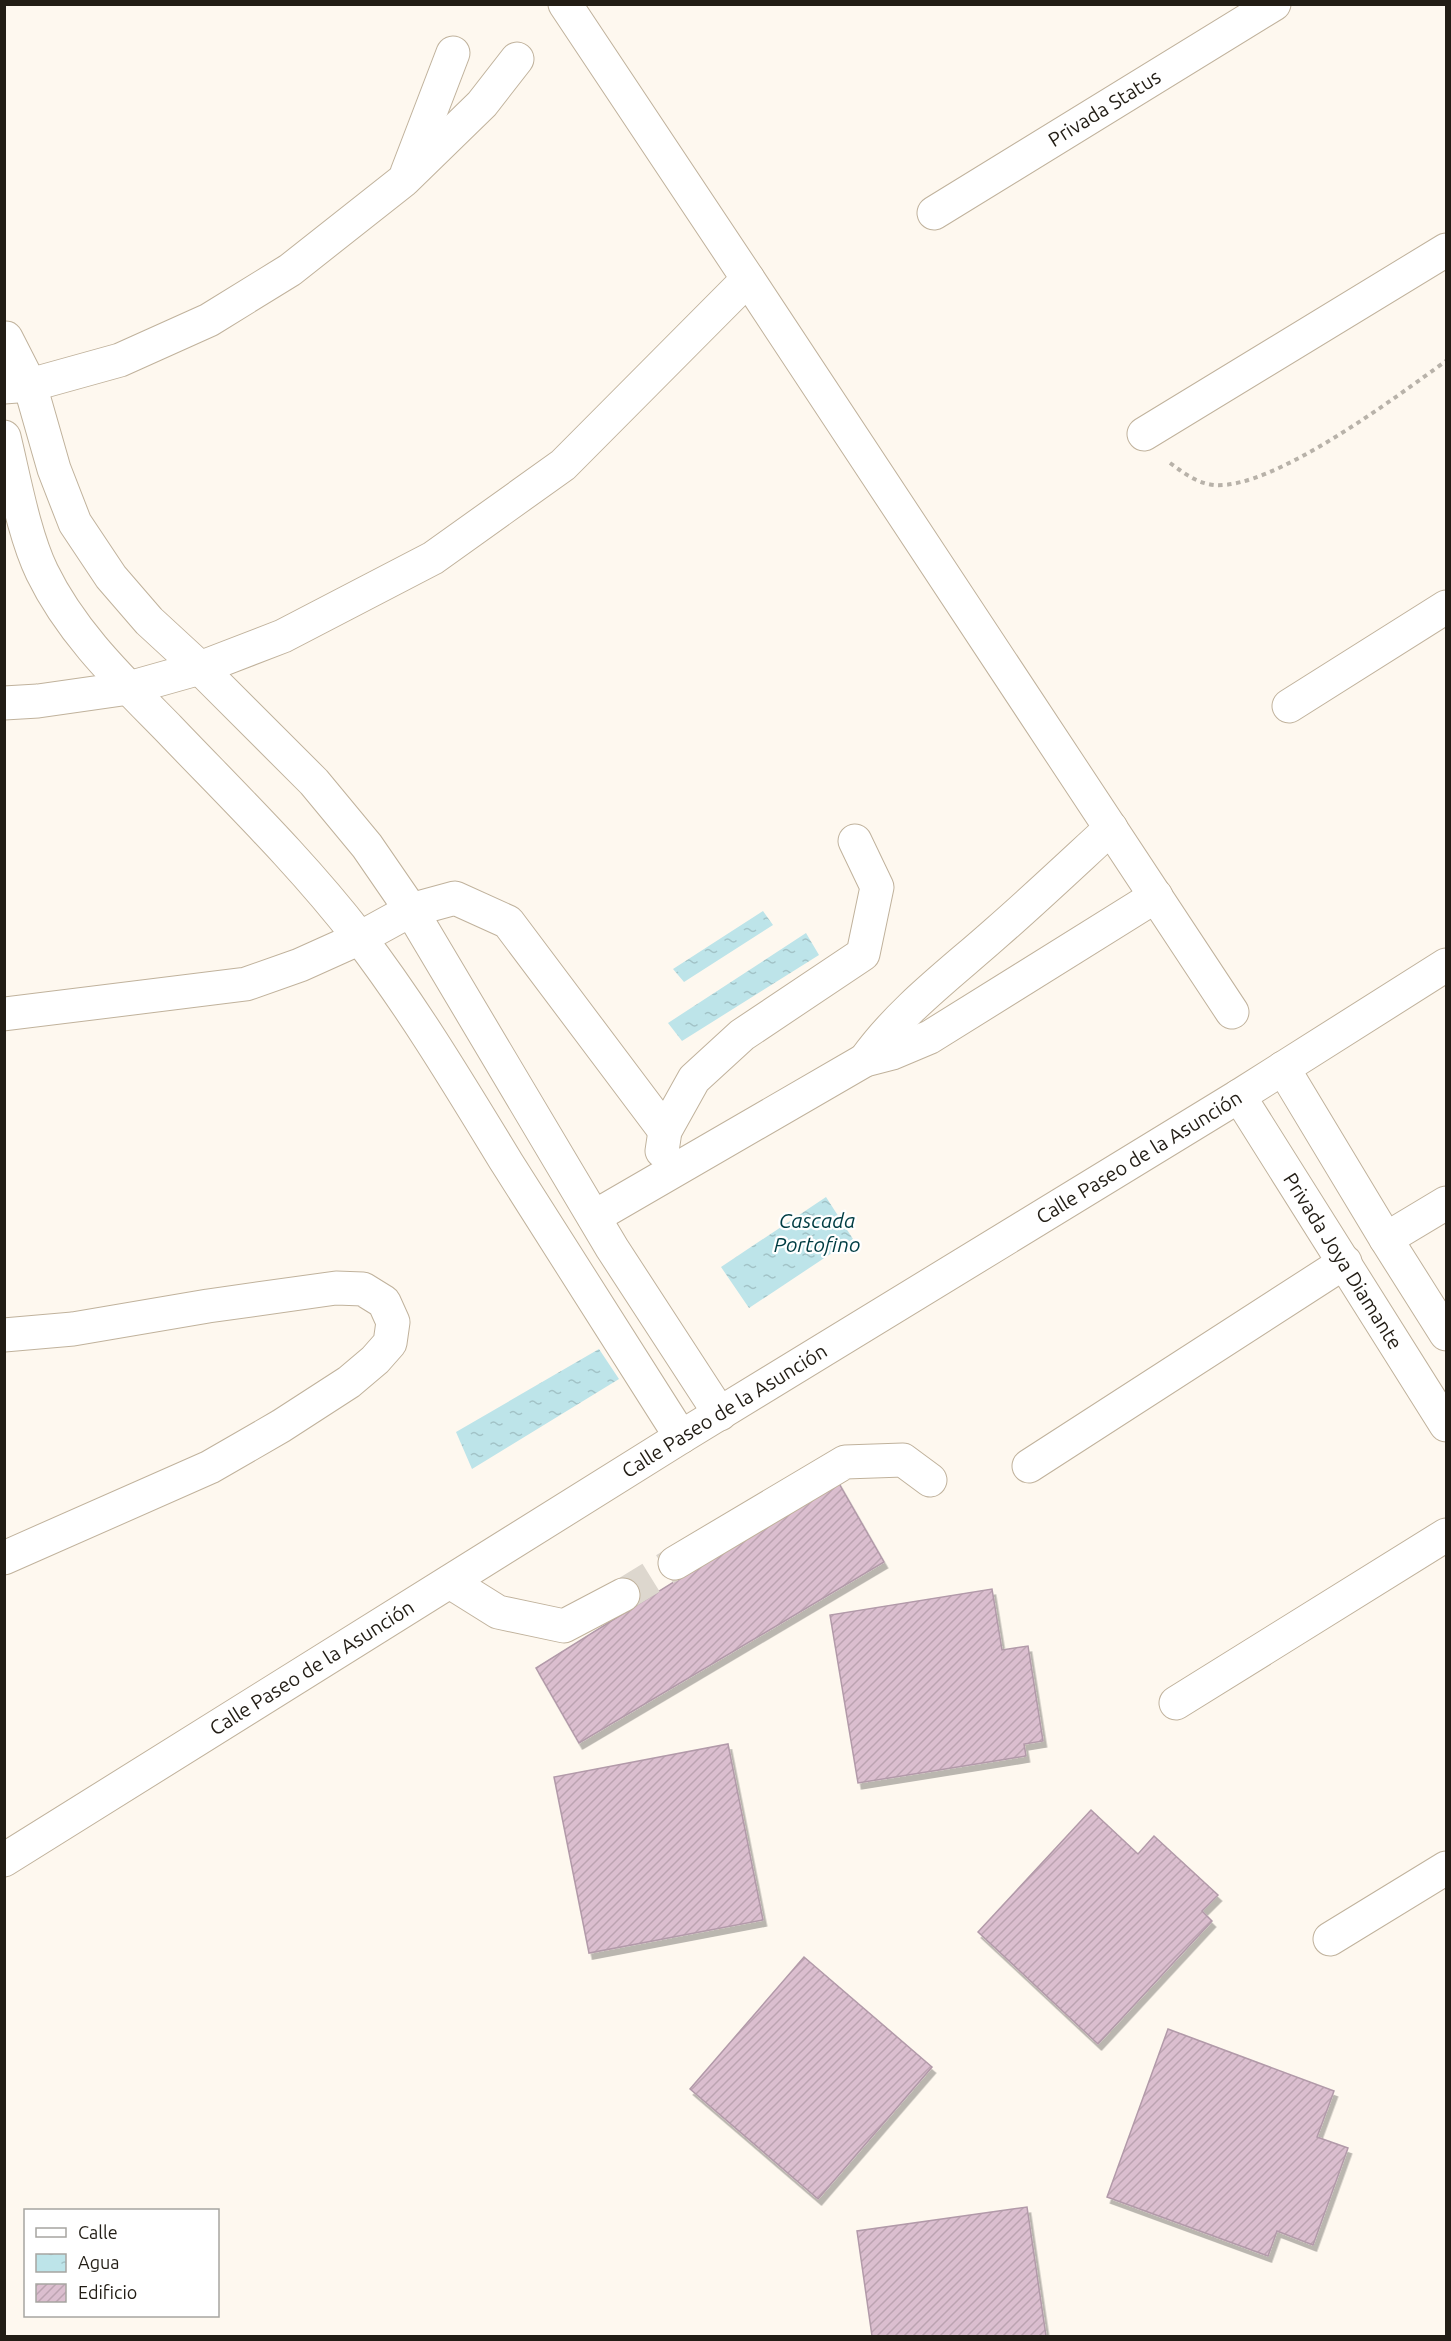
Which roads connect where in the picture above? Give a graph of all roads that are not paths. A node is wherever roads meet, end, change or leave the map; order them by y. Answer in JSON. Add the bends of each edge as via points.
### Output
{"nodes":[{"id":1,"x":565,"y":4,"type":"edge"},
{"id":2,"x":1274,"y":4,"type":"edge"},
{"id":3,"x":453,"y":53,"type":"dead end"},
{"id":4,"x":517,"y":58,"type":"dead end"},
{"id":5,"x":404,"y":180,"type":"junction"},
{"id":6,"x":934,"y":213,"type":"dead end"},
{"id":7,"x":1446,"y":250,"type":"edge"},
{"id":8,"x":748,"y":279,"type":"junction"},
{"id":9,"x":5,"y":333,"type":"edge"},
{"id":10,"x":17,"y":386,"type":"edge"},
{"id":11,"x":1144,"y":434,"type":"dead end"},
{"id":12,"x":4,"y":437,"type":"edge"},
{"id":13,"x":1446,"y":607,"type":"edge"},
{"id":14,"x":200,"y":668,"type":"junction"},
{"id":15,"x":129,"y":688,"type":"junction"},
{"id":16,"x":4,"y":704,"type":"edge"},
{"id":17,"x":1289,"y":706,"type":"dead end"},
{"id":18,"x":1111,"y":828,"type":"junction"},
{"id":19,"x":855,"y":841,"type":"dead end"},
{"id":20,"x":1156,"y":896,"type":"junction"},
{"id":21,"x":411,"y":910,"type":"junction"},
{"id":22,"x":360,"y":938,"type":"junction"},
{"id":23,"x":1446,"y":965,"type":"edge"},
{"id":24,"x":1232,"y":1012,"type":"dead end"},
{"id":25,"x":4,"y":1014,"type":"edge"},
{"id":26,"x":865,"y":1060,"type":"junction"},
{"id":27,"x":1283,"y":1068,"type":"junction"},
{"id":28,"x":1239,"y":1096,"type":"junction"},
{"id":29,"x":665,"y":1131,"type":"junction"},
{"id":30,"x":563,"y":1166,"type":"junction"},
{"id":31,"x":659,"y":1179,"type":"junction"},
{"id":32,"x":525,"y":1191,"type":"junction"},
{"id":33,"x":1446,"y":1203,"type":"edge"},
{"id":34,"x":594,"y":1217,"type":"junction"},
{"id":35,"x":1386,"y":1239,"type":"junction"},
{"id":36,"x":1345,"y":1262,"type":"junction"},
{"id":37,"x":1446,"y":1334,"type":"edge"},
{"id":38,"x":4,"y":1335,"type":"edge"},
{"id":39,"x":720,"y":1414,"type":"junction"},
{"id":40,"x":1446,"y":1425,"type":"edge"},
{"id":41,"x":681,"y":1437,"type":"junction"},
{"id":42,"x":1029,"y":1466,"type":"dead end"},
{"id":43,"x":930,"y":1480,"type":"dead end"},
{"id":44,"x":1446,"y":1535,"type":"edge"},
{"id":45,"x":4,"y":1558,"type":"edge"},
{"id":46,"x":675,"y":1563,"type":"tunnel mouth"},
{"id":47,"x":450,"y":1582,"type":"junction"},
{"id":48,"x":623,"y":1595,"type":"tunnel mouth"},
{"id":49,"x":1176,"y":1703,"type":"dead end"},
{"id":50,"x":4,"y":1860,"type":"edge"},
{"id":51,"x":1446,"y":1868,"type":"edge"},
{"id":52,"x":1330,"y":1939,"type":"dead end"}],
"edges":[{"from":1,"to":8,"type":"street"},
{"from":2,"to":6,"type":"street","name":"Privada Status"},
{"from":3,"to":5,"type":"street"},
{"from":4,"to":5,"type":"street","via":[[482,104]]},
{"from":5,"to":10,"type":"street","via":[[290,270],[209,320],[120,360]]},
{"from":7,"to":11,"type":"street"},
{"from":8,"to":14,"type":"street","via":[[563,465],[433,558],[283,636]]},
{"from":8,"to":18,"type":"street"},
{"from":9,"to":10,"type":"street"},
{"from":10,"to":14,"type":"street","via":[[75,523],[111,577],[149,621]]},
{"from":12,"to":15,"type":"street","via":[[41,571],[82,637]]},
{"from":13,"to":17,"type":"street"},
{"from":14,"to":15,"type":"street"},
{"from":14,"to":21,"type":"street","via":[[314,782],[368,846]]},
{"from":15,"to":16,"type":"street"},
{"from":15,"to":22,"type":"street","via":[[268,832]]},
{"from":18,"to":20,"type":"street"},
{"from":18,"to":26,"type":"street","via":[[911,1006]]},
{"from":19,"to":29,"type":"street","via":[[877,887],[863,954],[742,1035],[694,1079]]},
{"from":20,"to":24,"type":"street"},
{"from":20,"to":26,"type":"street","via":[[930,1036]]},
{"from":21,"to":22,"type":"street"},
{"from":21,"to":29,"type":"street","via":[[455,898],[508,922]]},
{"from":21,"to":30,"type":"street"},
{"from":22,"to":25,"type":"street","via":[[246,984]]},
{"from":22,"to":32,"type":"street","via":[[425,1031]]},
{"from":23,"to":27,"type":"street","name":"Calle Paseo de la Asunción"},
{"from":26,"to":31,"type":"street"},
{"from":27,"to":28,"type":"street","name":"Calle Paseo de la Asunción"},
{"from":27,"to":35,"type":"street"},
{"from":28,"to":36,"type":"street","name":"Privada Joya Diamante"},
{"from":28,"to":39,"type":"street","name":"Calle Paseo de la Asunción"},
{"from":29,"to":31,"type":"street"},
{"from":30,"to":32,"type":"street"},
{"from":30,"to":34,"type":"street"},
{"from":31,"to":34,"type":"street"},
{"from":32,"to":41,"type":"street"},
{"from":33,"to":35,"type":"street"},
{"from":34,"to":39,"type":"street"},
{"from":35,"to":37,"type":"street"},
{"from":36,"to":40,"type":"street","name":"Privada Joya Diamante"},
{"from":36,"to":42,"type":"street"},
{"from":38,"to":45,"type":"street","via":[[73,1329],[336,1288],[363,1290],[384,1302],[393,1322],[390,1343],[375,1360],[349,1382],[281,1426],[210,1467]]},
{"from":39,"to":41,"type":"street","name":"Calle Paseo de la Asunción"},
{"from":41,"to":47,"type":"street","name":"Calle Paseo de la Asunción"},
{"from":43,"to":46,"type":"street","via":[[903,1460],[845,1462]]},
{"from":44,"to":49,"type":"street"},
{"from":47,"to":48,"type":"street","via":[[498,1612],[564,1626]]},
{"from":47,"to":50,"type":"street","name":"Calle Paseo de la Asunción"},
{"from":51,"to":52,"type":"street"}]}
